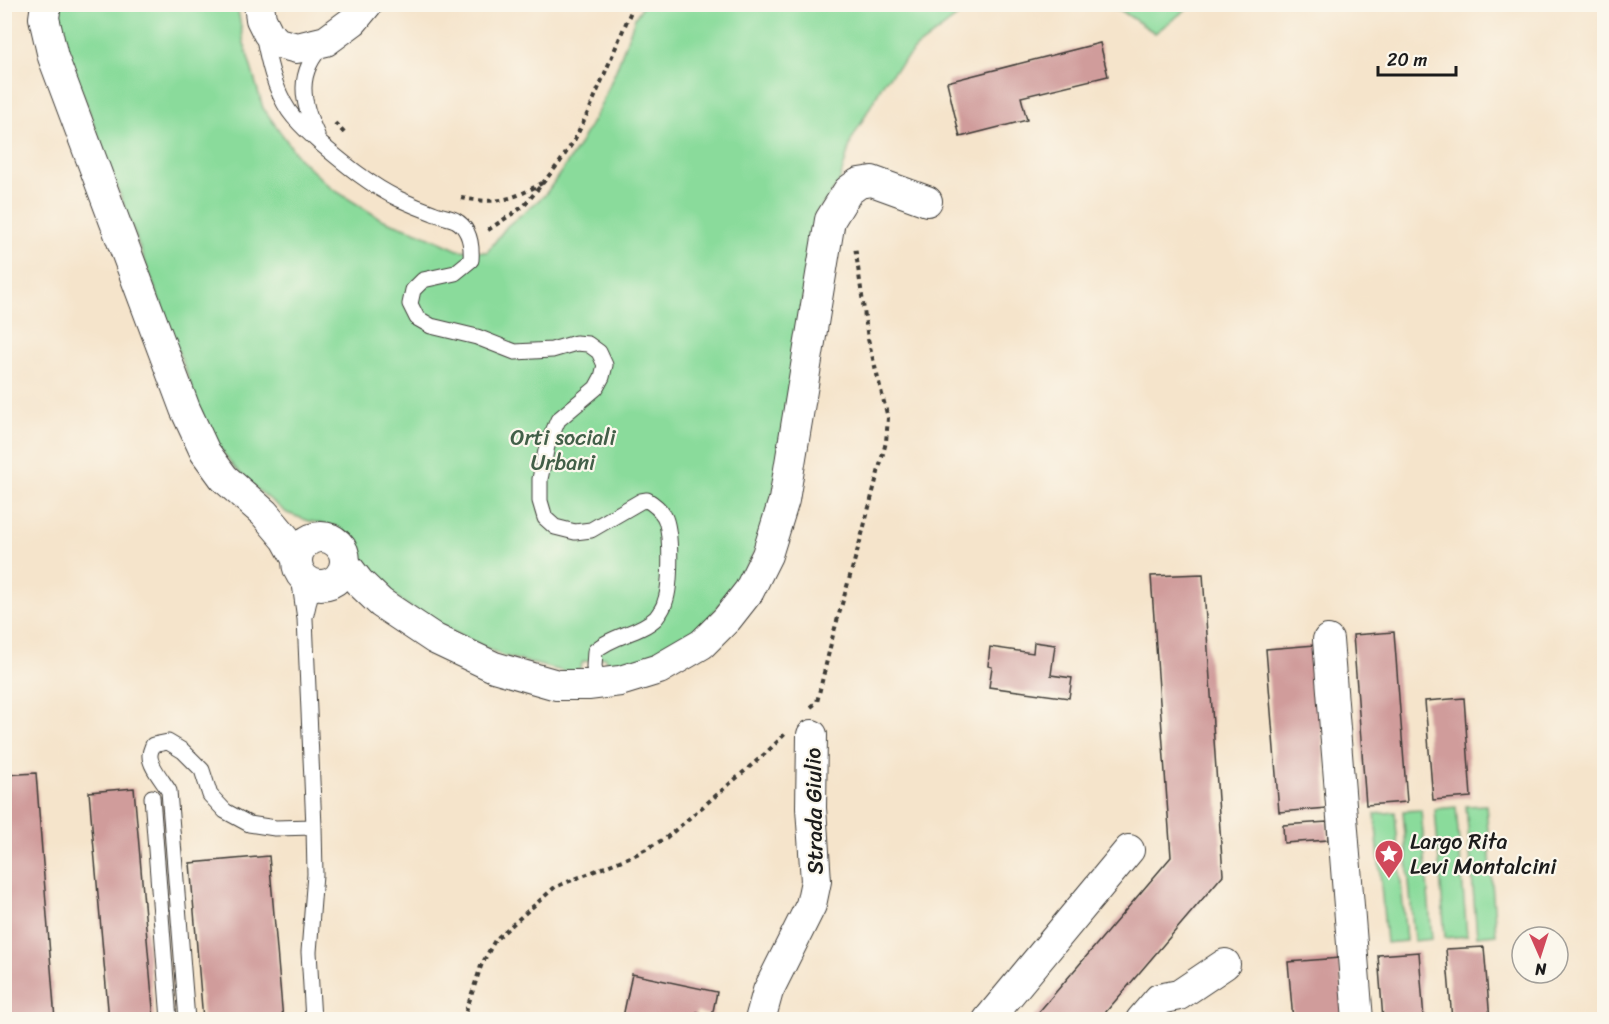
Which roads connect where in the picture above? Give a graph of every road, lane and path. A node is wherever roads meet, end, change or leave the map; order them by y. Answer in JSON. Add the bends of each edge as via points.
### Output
{"nodes":[{"id":1,"x":46,"y":4,"type":"edge"},
{"id":2,"x":368,"y":4,"type":"edge"},
{"id":3,"x":634,"y":4,"type":"edge"},
{"id":4,"x":260,"y":12,"type":"edge"},
{"id":5,"x":326,"y":41,"type":"junction"},
{"id":6,"x":330,"y":117,"type":"dead end"},
{"id":7,"x":351,"y":139,"type":"dead end"},
{"id":8,"x":320,"y":143,"type":"junction"},
{"id":9,"x":459,"y":198,"type":"dead end"},
{"id":10,"x":927,"y":201,"type":"dead end"},
{"id":11,"x":854,"y":236,"type":"dead end"},
{"id":12,"x":264,"y":513,"type":"junction"},
{"id":13,"x":324,"y":536,"type":"junction"},
{"id":14,"x":297,"y":564,"type":"junction"},
{"id":15,"x":333,"y":578,"type":"junction"},
{"id":16,"x":305,"y":620,"type":"junction"},
{"id":17,"x":1328,"y":640,"type":"dead end"},
{"id":18,"x":600,"y":684,"type":"junction"},
{"id":19,"x":803,"y":725,"type":"junction"},
{"id":20,"x":152,"y":797,"type":"dead end"},
{"id":21,"x":314,"y":827,"type":"junction"},
{"id":22,"x":1129,"y":850,"type":"dead end"},
{"id":23,"x":1225,"y":964,"type":"dead end"},
{"id":24,"x":169,"y":1020,"type":"edge"},
{"id":25,"x":187,"y":1020,"type":"edge"},
{"id":26,"x":313,"y":1020,"type":"edge"},
{"id":27,"x":463,"y":1020,"type":"edge"},
{"id":28,"x":760,"y":1020,"type":"edge"},
{"id":29,"x":988,"y":1020,"type":"edge"},
{"id":30,"x":1141,"y":1020,"type":"edge"},
{"id":31,"x":1358,"y":1020,"type":"edge"}],
"edges":[{"from":1,"to":12,"type":"street","via":[[44,18],[53,57],[185,409],[205,452],[224,478]]},
{"from":2,"to":5,"type":"street"},
{"from":3,"to":9,"type":"path","via":[[575,139],[545,181],[499,201]]},
{"from":4,"to":5,"type":"street","via":[[268,33],[278,43],[297,48]]},
{"from":4,"to":8,"type":"lane","via":[[266,52],[277,86],[289,110]]},
{"from":5,"to":8,"type":"lane","via":[[314,54],[303,85],[309,119]]},
{"from":6,"to":7,"type":"path"},
{"from":8,"to":18,"type":"lane","via":[[374,186],[456,221],[469,235],[471,260],[455,273],[423,280],[413,290],[410,304],[417,318],[515,352],[552,350],[576,343],[588,344],[599,352],[605,365],[596,388],[558,420],[547,446],[540,479],[545,518],[555,527],[575,532],[591,530],[647,500],[665,517],[670,536],[665,602],[657,616],[643,627],[602,644],[596,651],[594,667]]},
{"from":10,"to":18,"type":"street","via":[[872,181],[859,183],[848,191],[830,219],[784,501],[767,555],[748,591],[702,644],[659,669]]},
{"from":11,"to":19,"type":"path","via":[[868,339],[888,418],[886,442],[817,702]]},
{"from":12,"to":13,"type":"street"},
{"from":12,"to":14,"type":"street","via":[[286,539]]},
{"from":13,"to":14,"type":"street","via":[[301,546]]},
{"from":13,"to":15,"type":"street","via":[[336,541],[344,552]]},
{"from":14,"to":15,"type":"street","via":[[304,579],[312,584]]},
{"from":14,"to":16,"type":"lane"},
{"from":15,"to":16,"type":"lane","via":[[310,596]]},
{"from":15,"to":18,"type":"street","via":[[435,639],[494,667],[557,685]]},
{"from":16,"to":21,"type":"lane"},
{"from":17,"to":31,"type":"street"},
{"from":19,"to":27,"type":"path","via":[[666,838],[546,894],[495,940],[481,966]]},
{"from":19,"to":28,"type":"street","name":"Strada Giulio","via":[[816,881],[811,905],[768,991]]},
{"from":20,"to":24,"type":"lane"},
{"from":21,"to":25,"type":"lane","via":[[249,824],[225,811],[210,795],[202,770],[183,751],[168,742],[153,745],[153,767],[169,790]]},
{"from":21,"to":26,"type":"lane","via":[[309,952]]},
{"from":22,"to":29,"type":"street"},
{"from":23,"to":30,"type":"street","via":[[1179,995],[1160,999]]}]}
